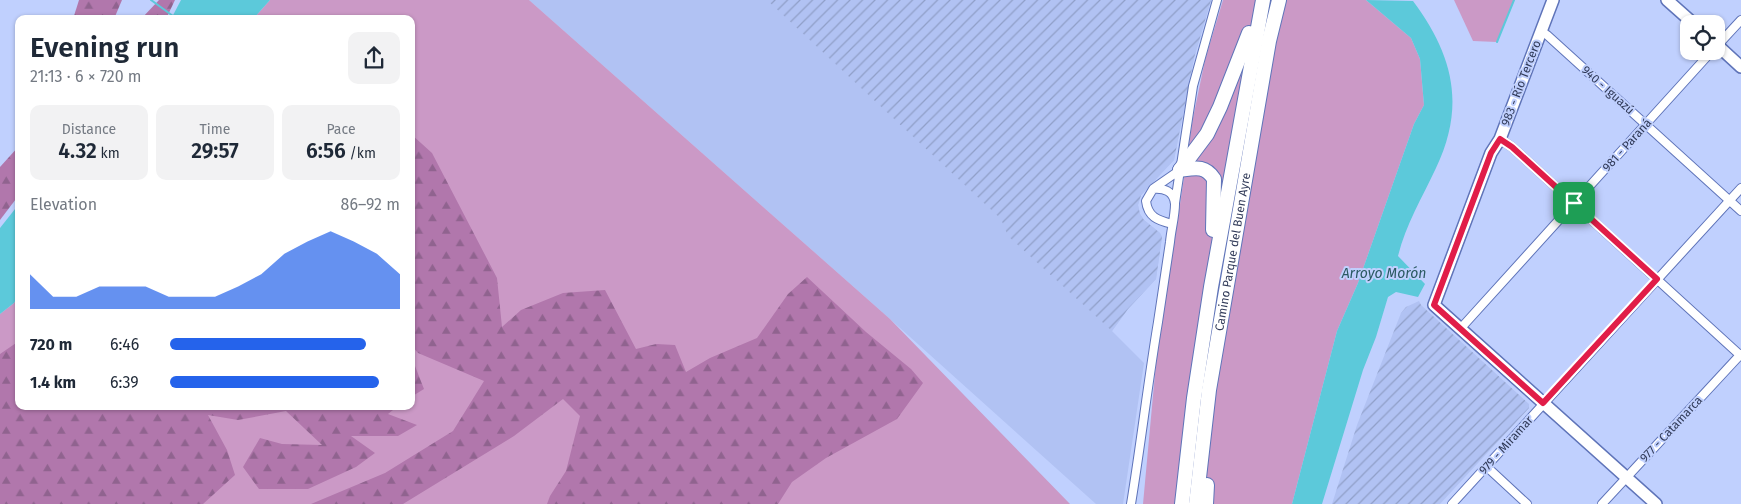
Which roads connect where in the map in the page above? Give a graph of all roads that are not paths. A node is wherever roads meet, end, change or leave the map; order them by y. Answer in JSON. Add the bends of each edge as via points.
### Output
{"nodes":[{"id":1,"x":1216,"y":0,"type":"edge"},
{"id":2,"x":1262,"y":0,"type":"edge"},
{"id":3,"x":1279,"y":0,"type":"edge"},
{"id":4,"x":1553,"y":0,"type":"edge"},
{"id":5,"x":1667,"y":0,"type":"edge"},
{"id":6,"x":1684,"y":15,"type":"edge"},
{"id":7,"x":1741,"y":20,"type":"edge"},
{"id":8,"x":1541,"y":31,"type":"junction"},
{"id":9,"x":1725,"y":37,"type":"edge"},
{"id":10,"x":1725,"y":55,"type":"edge"},
{"id":11,"x":1703,"y":60,"type":"edge"},
{"id":12,"x":1741,"y":67,"type":"edge"},
{"id":13,"x":1646,"y":124,"type":"junction"},
{"id":14,"x":1500,"y":139,"type":"junction"},
{"id":15,"x":1180,"y":170,"type":"junction"},
{"id":16,"x":1741,"y":188,"type":"edge"},
{"id":17,"x":1153,"y":189,"type":"junction"},
{"id":18,"x":1730,"y":200,"type":"junction"},
{"id":19,"x":1175,"y":203,"type":"junction"},
{"id":20,"x":1574,"y":203,"type":"junction"},
{"id":21,"x":1741,"y":211,"type":"edge"},
{"id":22,"x":1172,"y":224,"type":"junction"},
{"id":23,"x":1657,"y":279,"type":"junction"},
{"id":24,"x":1211,"y":287,"type":"junction"},
{"id":25,"x":1222,"y":306,"type":"junction"},
{"id":26,"x":1461,"y":328,"type":"junction"},
{"id":27,"x":1741,"y":355,"type":"edge"},
{"id":28,"x":1543,"y":403,"type":"junction"},
{"id":29,"x":1487,"y":467,"type":"junction"},
{"id":30,"x":1627,"y":477,"type":"junction"},
{"id":31,"x":1131,"y":504,"type":"edge"},
{"id":32,"x":1182,"y":504,"type":"edge"},
{"id":33,"x":1196,"y":504,"type":"edge"},
{"id":34,"x":1206,"y":504,"type":"edge"},
{"id":35,"x":1452,"y":504,"type":"edge"},
{"id":36,"x":1527,"y":504,"type":"edge"},
{"id":37,"x":1602,"y":504,"type":"edge"},
{"id":38,"x":1656,"y":504,"type":"edge"}],
"edges":[{"from":1,"to":15,"type":"street","via":[[1193,86]]},
{"from":2,"to":15,"type":"highway","via":[[1220,107],[1206,134]]},
{"from":2,"to":24,"type":"highway","name":"Camino Parque del Buen Ayre"},
{"from":3,"to":25,"type":"highway","name":"Camino Parque del Buen Ayre"},
{"from":4,"to":8,"type":"street","name":"983 - Río Tercero"},
{"from":5,"to":6,"type":"street"},
{"from":7,"to":9,"type":"street","name":"981 - Paraná"},
{"from":8,"to":13,"type":"street","name":"940 - Iguazú"},
{"from":8,"to":14,"type":"street","name":"983 - Río Tercero"},
{"from":10,"to":12,"type":"street"},
{"from":11,"to":13,"type":"street","name":"981 - Paraná"},
{"from":13,"to":18,"type":"street","name":"940 - Iguazú"},
{"from":13,"to":20,"type":"street","name":"981 - Paraná"},
{"from":14,"to":20,"type":"street"},
{"from":14,"to":26,"type":"street","name":"983 - Río Tercero","via":[[1491,153],[1434,305]]},
{"from":15,"to":17,"type":"street"},
{"from":15,"to":19,"type":"street"},
{"from":15,"to":24,"type":"highway","via":[[1200,167],[1211,175],[1215,184]]},
{"from":16,"to":18,"type":"street","name":"979 - Miramar"},
{"from":17,"to":19,"type":"street","via":[[1164,188],[1171,193]]},
{"from":17,"to":22,"type":"street","via":[[1146,201],[1147,210],[1156,220]]},
{"from":18,"to":21,"type":"street","name":"940 - Iguazú"},
{"from":18,"to":23,"type":"street","name":"979 - Miramar"},
{"from":19,"to":22,"type":"street"},
{"from":20,"to":23,"type":"street"},
{"from":20,"to":26,"type":"street","name":"981 - Paraná"},
{"from":22,"to":31,"type":"street"},
{"from":23,"to":27,"type":"street"},
{"from":23,"to":28,"type":"street","name":"979 - Miramar"},
{"from":24,"to":32,"type":"highway","name":"Camino Parque del Buen Ayre"},
{"from":25,"to":33,"type":"highway","name":"Camino Parque del Buen Ayre","via":[[1208,390]]},
{"from":25,"to":34,"type":"highway"},
{"from":26,"to":28,"type":"street"},
{"from":27,"to":30,"type":"street","name":"977 - Catamarca"},
{"from":28,"to":29,"type":"street","name":"979 - Miramar"},
{"from":28,"to":30,"type":"street"},
{"from":29,"to":35,"type":"street","name":"979 - Miramar"},
{"from":29,"to":36,"type":"street"},
{"from":30,"to":37,"type":"street","name":"977 - Catamarca"},
{"from":30,"to":38,"type":"street"}]}
